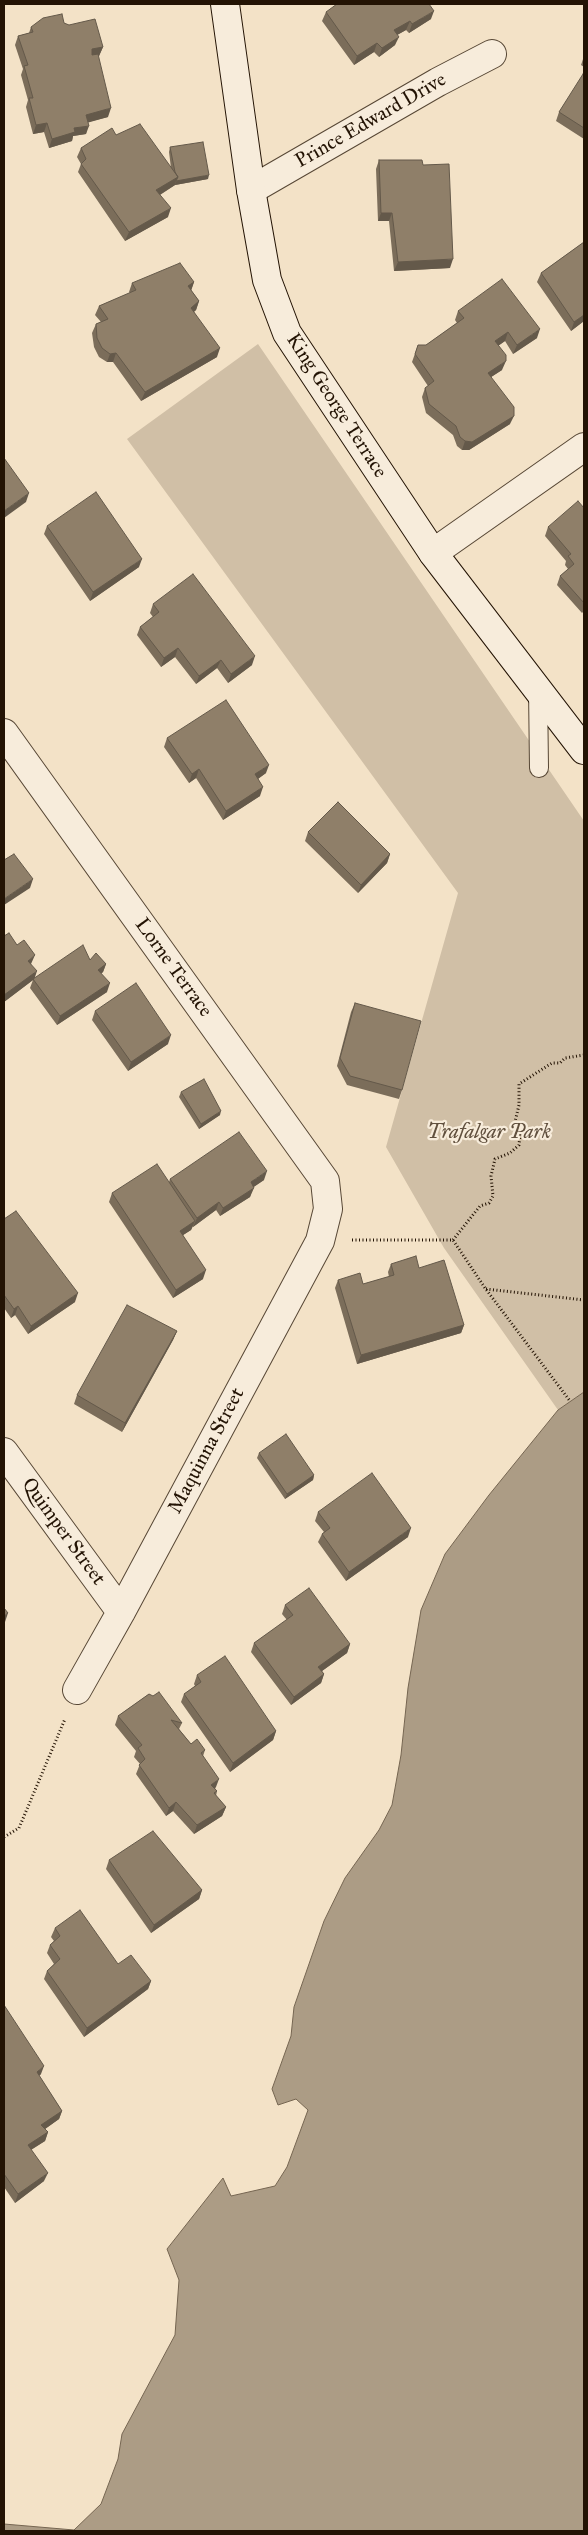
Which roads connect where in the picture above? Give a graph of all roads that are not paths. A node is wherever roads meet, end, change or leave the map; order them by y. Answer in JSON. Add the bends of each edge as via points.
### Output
{"nodes":[{"id":1,"x":225,"y":4,"type":"edge"},
{"id":2,"x":492,"y":54,"type":"dead end"},
{"id":3,"x":251,"y":190,"type":"junction"},
{"id":4,"x":584,"y":447,"type":"edge"},
{"id":5,"x":433,"y":553,"type":"junction"},
{"id":6,"x":538,"y":688,"type":"junction"},
{"id":7,"x":4,"y":733,"type":"edge"},
{"id":8,"x":584,"y":750,"type":"edge"},
{"id":9,"x":539,"y":768,"type":"dead end"},
{"id":10,"x":328,"y":1209,"type":"joint"},
{"id":11,"x":4,"y":1452,"type":"edge"},
{"id":12,"x":122,"y":1612,"type":"junction"},
{"id":13,"x":77,"y":1690,"type":"road end"}],
"edges":[{"from":1,"to":3,"type":"street","name":"King George Terrace"},
{"from":2,"to":3,"type":"street","name":"Prince Edward Drive"},
{"from":3,"to":5,"type":"street","name":"King George Terrace","via":[[267,280],[287,333]]},
{"from":4,"to":5,"type":"street"},
{"from":5,"to":6,"type":"street","name":"King George Terrace"},
{"from":6,"to":8,"type":"street","name":"King George Terrace"},
{"from":6,"to":9,"type":"lane"},
{"from":7,"to":10,"type":"street","name":"Lorne Terrace","via":[[325,1181]]},
{"from":10,"to":12,"type":"street","name":"Maquinna Street","via":[[320,1241]]},
{"from":11,"to":12,"type":"street","name":"Quimper Street"},
{"from":12,"to":13,"type":"street","name":"Maquinna Street"}]}
